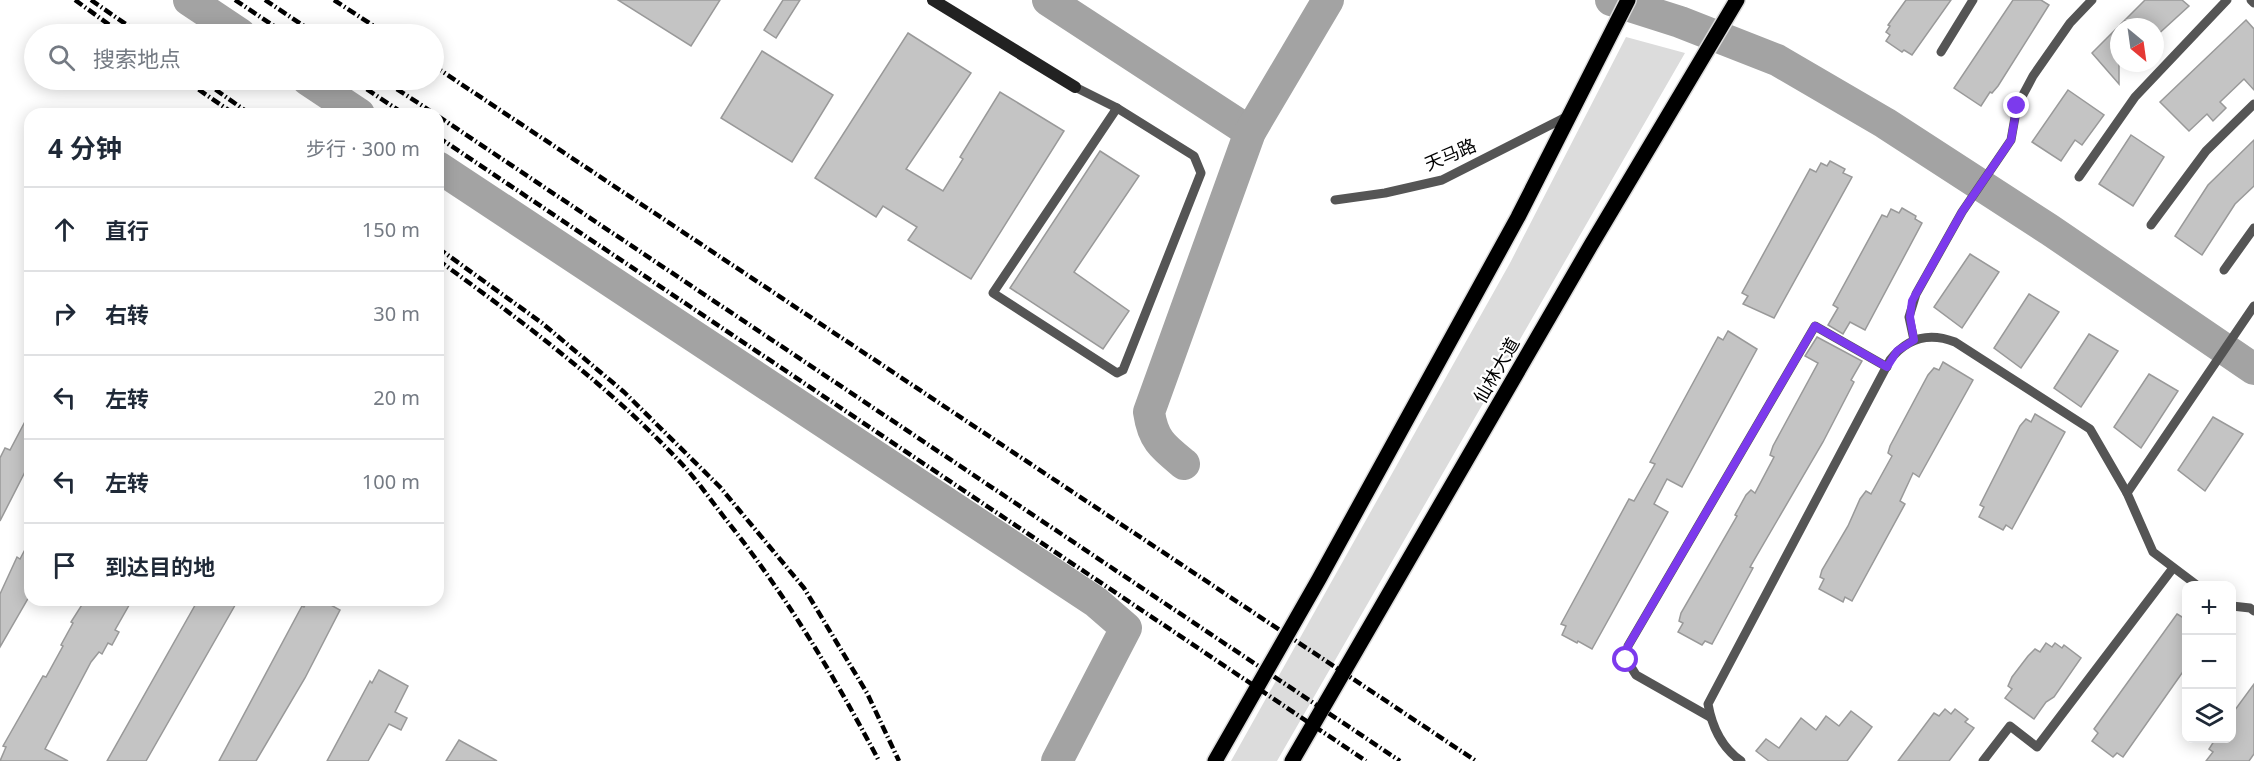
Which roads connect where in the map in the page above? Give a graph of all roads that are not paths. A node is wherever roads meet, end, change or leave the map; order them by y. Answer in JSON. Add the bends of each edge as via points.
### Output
{"nodes":[{"id":1,"x":933,"y":0,"type":"edge"},
{"id":2,"x":1628,"y":0,"type":"edge"},
{"id":3,"x":1973,"y":0,"type":"edge"},
{"id":4,"x":2092,"y":0,"type":"edge"},
{"id":5,"x":2227,"y":0,"type":"edge"},
{"id":6,"x":2251,"y":0,"type":"edge"},
{"id":7,"x":2254,"y":3,"type":"edge"},
{"id":8,"x":1733,"y":5,"type":"edge"},
{"id":9,"x":1941,"y":52,"type":"dead end"},
{"id":10,"x":1075,"y":87,"type":"joint"},
{"id":11,"x":2254,"y":104,"type":"edge"},
{"id":12,"x":1117,"y":108,"type":"junction"},
{"id":13,"x":1570,"y":114,"type":"junction"},
{"id":14,"x":2079,"y":177,"type":"dead end"},
{"id":15,"x":1335,"y":200,"type":"dead end"},
{"id":16,"x":2151,"y":225,"type":"dead end"},
{"id":17,"x":2254,"y":228,"type":"edge"},
{"id":18,"x":2224,"y":270,"type":"dead end"},
{"id":19,"x":2254,"y":306,"type":"edge"},
{"id":20,"x":1914,"y":340,"type":"junction"},
{"id":21,"x":1887,"y":367,"type":"junction"},
{"id":22,"x":2127,"y":493,"type":"junction"},
{"id":23,"x":2173,"y":567,"type":"junction"},
{"id":24,"x":2192,"y":581,"type":"edge"},
{"id":25,"x":2236,"y":606,"type":"edge"},
{"id":26,"x":2254,"y":611,"type":"edge"},
{"id":27,"x":1710,"y":717,"type":"junction"},
{"id":28,"x":1215,"y":761,"type":"edge"},
{"id":29,"x":1292,"y":761,"type":"edge"},
{"id":30,"x":1741,"y":761,"type":"edge"},
{"id":31,"x":1983,"y":761,"type":"edge"}],
"edges":[{"from":1,"to":10,"type":"street"},
{"from":2,"to":13,"type":"main road"},
{"from":3,"to":9,"type":"lane"},
{"from":4,"to":20,"type":"lane","via":[[2070,23],[2033,76],[2017,106],[2011,140],[1962,212],[1912,301]]},
{"from":5,"to":14,"type":"lane","via":[[2135,97]]},
{"from":6,"to":7,"type":"lane"},
{"from":8,"to":29,"type":"main road","name":"仙林大道"},
{"from":10,"to":12,"type":"lane"},
{"from":11,"to":16,"type":"lane","via":[[2206,151]]},
{"from":12,"to":12,"type":"lane","via":[[1194,156],[1201,173],[1123,370],[1117,374],[993,293]]},
{"from":13,"to":15,"type":"lane","name":"天马路","via":[[1442,180]]},
{"from":13,"to":28,"type":"main road","via":[[1420,397]]},
{"from":17,"to":18,"type":"lane"},
{"from":19,"to":22,"type":"lane"},
{"from":20,"to":21,"type":"lane","via":[[1897,351]]},
{"from":20,"to":22,"type":"lane","via":[[1935,336],[1955,342],[2090,429]]},
{"from":21,"to":27,"type":"lane","via":[[1718,682],[1708,704]]},
{"from":21,"to":27,"type":"lane","via":[[1815,326],[1628,646],[1626,660],[1636,675]]},
{"from":22,"to":23,"type":"lane","via":[[2153,552]]},
{"from":23,"to":24,"type":"lane"},
{"from":23,"to":31,"type":"lane","via":[[2037,747],[2010,726]]},
{"from":25,"to":26,"type":"lane"},
{"from":27,"to":30,"type":"lane","via":[[1721,741]]}]}
